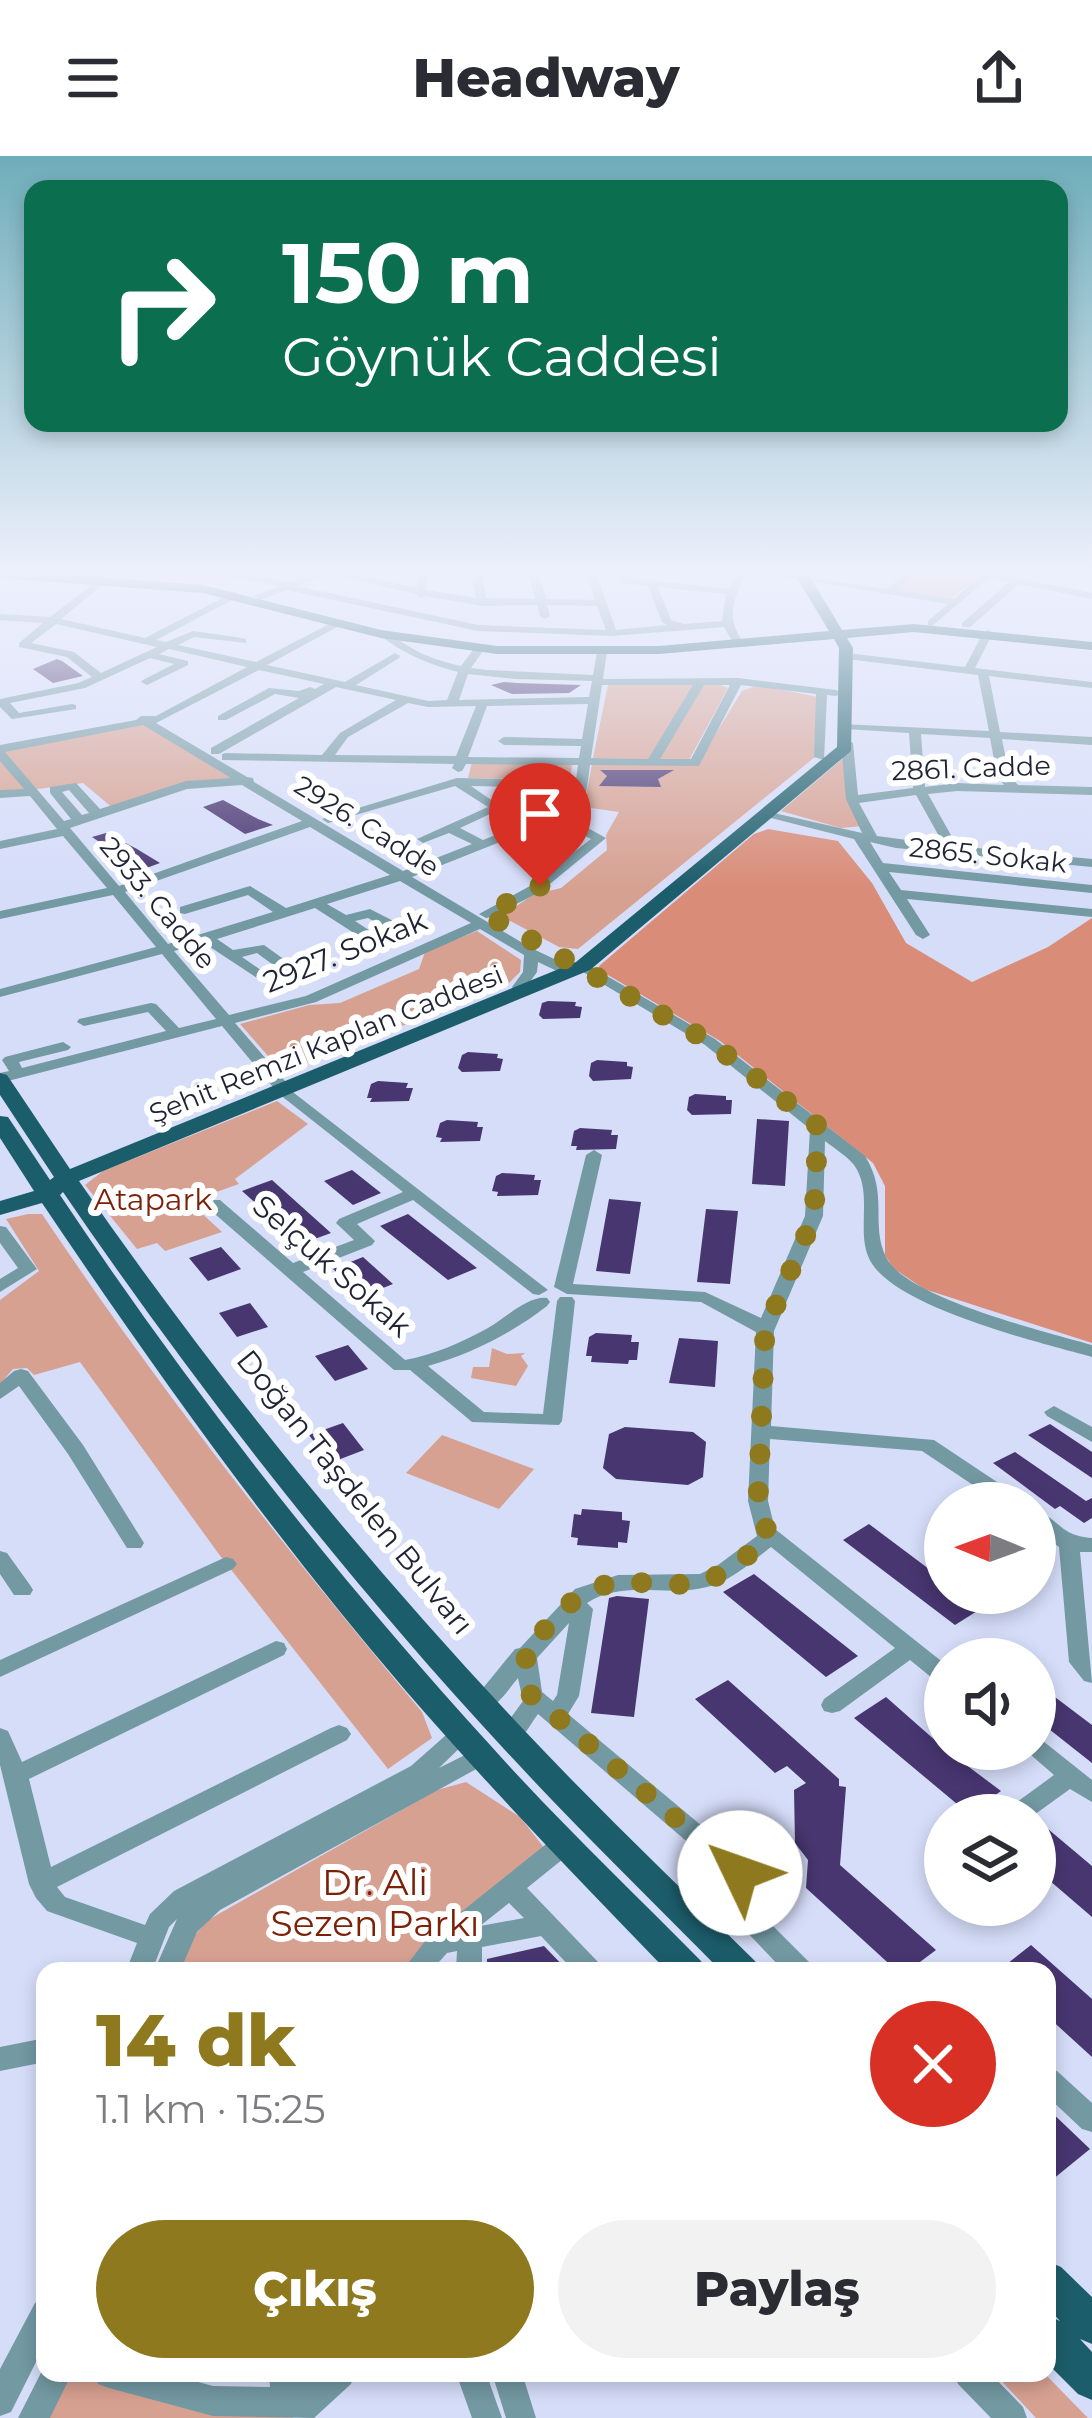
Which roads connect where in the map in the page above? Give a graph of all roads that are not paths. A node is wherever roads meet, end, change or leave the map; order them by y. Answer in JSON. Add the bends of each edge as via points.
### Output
{"nodes":[{"id":1,"x":98,"y":676,"type":"edge"},
{"id":2,"x":105,"y":676,"type":"edge"},
{"id":3,"x":160,"y":676,"type":"edge"},
{"id":4,"x":234,"y":676,"type":"edge"},
{"id":5,"x":302,"y":676,"type":"edge"},
{"id":6,"x":352,"y":676,"type":"edge"},
{"id":7,"x":462,"y":676,"type":"edge"},
{"id":8,"x":549,"y":676,"type":"edge"},
{"id":9,"x":599,"y":676,"type":"edge"},
{"id":10,"x":834,"y":676,"type":"edge"},
{"id":11,"x":842,"y":676,"type":"edge"},
{"id":12,"x":983,"y":676,"type":"edge"},
{"id":13,"x":1012,"y":676,"type":"edge"},
{"id":14,"x":101,"y":678,"type":"junction"},
{"id":15,"x":598,"y":680,"type":"junction"},
{"id":16,"x":147,"y":682,"type":"dead end"},
{"id":17,"x":700,"y":682,"type":"junction"},
{"id":18,"x":738,"y":682,"type":"junction"},
{"id":19,"x":335,"y":683,"type":"junction"},
{"id":20,"x":1092,"y":685,"type":"edge"},
{"id":21,"x":829,"y":692,"type":"junction"},
{"id":22,"x":406,"y":699,"type":"junction"},
{"id":23,"x":595,"y":700,"type":"junction"},
{"id":24,"x":1,"y":702,"type":"edge"},
{"id":25,"x":482,"y":705,"type":"junction"},
{"id":26,"x":451,"y":706,"type":"junction"},
{"id":27,"x":72,"y":707,"type":"dead end"},
{"id":28,"x":222,"y":718,"type":"dead end"},
{"id":29,"x":150,"y":719,"type":"junction"},
{"id":30,"x":915,"y":729,"type":"junction"},
{"id":31,"x":846,"y":735,"type":"junction"},
{"id":32,"x":994,"y":735,"type":"junction"},
{"id":33,"x":504,"y":741,"type":"dead end"},
{"id":34,"x":1092,"y":741,"type":"edge"},
{"id":35,"x":588,"y":743,"type":"junction"},
{"id":36,"x":0,"y":749,"type":"edge"},
{"id":37,"x":220,"y":754,"type":"junction"},
{"id":38,"x":326,"y":758,"type":"junction"},
{"id":39,"x":462,"y":760,"type":"junction"},
{"id":40,"x":585,"y":760,"type":"junction"},
{"id":41,"x":652,"y":762,"type":"junction"},
{"id":42,"x":249,"y":782,"type":"junction"},
{"id":43,"x":454,"y":782,"type":"junction"},
{"id":44,"x":582,"y":784,"type":"junction"},
{"id":45,"x":1012,"y":787,"type":"junction"},
{"id":46,"x":920,"y":790,"type":"junction"},
{"id":47,"x":1092,"y":791,"type":"edge"},
{"id":48,"x":33,"y":792,"type":"junction"},
{"id":49,"x":0,"y":794,"type":"edge"},
{"id":50,"x":852,"y":799,"type":"junction"},
{"id":51,"x":93,"y":810,"type":"junction"},
{"id":52,"x":760,"y":814,"type":"junction"},
{"id":53,"x":76,"y":815,"type":"junction"},
{"id":54,"x":321,"y":820,"type":"junction"},
{"id":55,"x":558,"y":822,"type":"junction"},
{"id":56,"x":60,"y":824,"type":"junction"},
{"id":57,"x":450,"y":828,"type":"junction"},
{"id":58,"x":866,"y":838,"type":"junction"},
{"id":59,"x":423,"y":839,"type":"dead end"},
{"id":60,"x":0,"y":845,"type":"edge"},
{"id":61,"x":483,"y":845,"type":"junction"},
{"id":62,"x":953,"y":850,"type":"junction"},
{"id":63,"x":1043,"y":859,"type":"junction"},
{"id":64,"x":1092,"y":863,"type":"edge"},
{"id":65,"x":879,"y":867,"type":"junction"},
{"id":66,"x":409,"y":873,"type":"junction"},
{"id":67,"x":1041,"y":884,"type":"junction"},
{"id":68,"x":1092,"y":890,"type":"edge"},
{"id":69,"x":116,"y":891,"type":"junction"},
{"id":70,"x":896,"y":894,"type":"junction"},
{"id":71,"x":316,"y":903,"type":"junction"},
{"id":72,"x":1037,"y":907,"type":"junction"},
{"id":73,"x":185,"y":910,"type":"dead end"},
{"id":74,"x":284,"y":913,"type":"junction"},
{"id":75,"x":1092,"y":913,"type":"edge"},
{"id":76,"x":0,"y":915,"type":"edge"},
{"id":77,"x":483,"y":919,"type":"junction"},
{"id":78,"x":344,"y":920,"type":"dead end"},
{"id":79,"x":922,"y":935,"type":"dead end"},
{"id":80,"x":206,"y":938,"type":"junction"},
{"id":81,"x":167,"y":951,"type":"junction"},
{"id":82,"x":531,"y":954,"type":"junction"},
{"id":83,"x":231,"y":955,"type":"dead end"},
{"id":84,"x":572,"y":967,"type":"junction"},
{"id":85,"x":519,"y":987,"type":"junction"},
{"id":86,"x":0,"y":993,"type":"edge"},
{"id":87,"x":84,"y":1022,"type":"dead end"},
{"id":88,"x":226,"y":1022,"type":"junction"},
{"id":89,"x":174,"y":1034,"type":"junction"},
{"id":90,"x":213,"y":1037,"type":"dead end"},
{"id":91,"x":63,"y":1047,"type":"dead end"},
{"id":92,"x":6,"y":1076,"type":"edge"},
{"id":93,"x":282,"y":1088,"type":"junction"},
{"id":94,"x":0,"y":1122,"type":"edge"},
{"id":95,"x":818,"y":1126,"type":"junction"},
{"id":96,"x":594,"y":1155,"type":"dead end"},
{"id":97,"x":53,"y":1182,"type":"junction"},
{"id":98,"x":415,"y":1193,"type":"junction"},
{"id":99,"x":0,"y":1203,"type":"edge"},
{"id":100,"x":214,"y":1204,"type":"dead end"},
{"id":101,"x":0,"y":1231,"type":"edge"},
{"id":102,"x":289,"y":1270,"type":"junction"},
{"id":103,"x":0,"y":1287,"type":"edge"},
{"id":104,"x":565,"y":1293,"type":"junction"},
{"id":105,"x":540,"y":1296,"type":"junction"},
{"id":106,"x":765,"y":1331,"type":"junction"},
{"id":107,"x":1092,"y":1351,"type":"edge"},
{"id":108,"x":414,"y":1364,"type":"junction"},
{"id":109,"x":0,"y":1393,"type":"edge"},
{"id":110,"x":1054,"y":1412,"type":"dead end"},
{"id":111,"x":761,"y":1432,"type":"junction"},
{"id":112,"x":1092,"y":1436,"type":"edge"},
{"id":113,"x":982,"y":1482,"type":"edge"},
{"id":114,"x":769,"y":1538,"type":"junction"},
{"id":115,"x":134,"y":1544,"type":"dead end"},
{"id":116,"x":1081,"y":1545,"type":"edge"},
{"id":117,"x":0,"y":1558,"type":"edge"},
{"id":118,"x":226,"y":1564,"type":"dead end"},
{"id":119,"x":22,"y":1589,"type":"dead end"},
{"id":120,"x":582,"y":1609,"type":"dead end"},
{"id":121,"x":275,"y":1649,"type":"dead end"},
{"id":122,"x":910,"y":1649,"type":"junction"},
{"id":123,"x":523,"y":1655,"type":"junction"},
{"id":124,"x":924,"y":1660,"type":"edge"},
{"id":125,"x":0,"y":1669,"type":"edge"},
{"id":126,"x":1092,"y":1675,"type":"edge"},
{"id":127,"x":481,"y":1704,"type":"junction"},
{"id":128,"x":832,"y":1705,"type":"dead end"},
{"id":129,"x":545,"y":1707,"type":"junction"},
{"id":130,"x":339,"y":1734,"type":"dead end"},
{"id":131,"x":510,"y":1735,"type":"junction"},
{"id":132,"x":0,"y":1737,"type":"edge"},
{"id":133,"x":471,"y":1745,"type":"junction"},
{"id":134,"x":1056,"y":1765,"type":"edge"},
{"id":135,"x":16,"y":1775,"type":"junction"},
{"id":136,"x":1070,"y":1776,"type":"junction"},
{"id":137,"x":1092,"y":1793,"type":"edge"},
{"id":138,"x":1046,"y":1794,"type":"edge"},
{"id":139,"x":564,"y":1844,"type":"junction"},
{"id":140,"x":41,"y":1884,"type":"junction"},
{"id":141,"x":510,"y":1887,"type":"junction"},
{"id":142,"x":546,"y":1924,"type":"junction"},
{"id":143,"x":150,"y":1937,"type":"junction"},
{"id":144,"x":470,"y":1938,"type":"junction"},
{"id":145,"x":441,"y":1943,"type":"junction"},
{"id":146,"x":142,"y":1962,"type":"edge"},
{"id":147,"x":171,"y":1962,"type":"edge"},
{"id":148,"x":423,"y":1962,"type":"edge"},
{"id":149,"x":470,"y":1962,"type":"edge"},
{"id":150,"x":582,"y":1962,"type":"edge"},
{"id":151,"x":680,"y":1962,"type":"edge"},
{"id":152,"x":734,"y":1962,"type":"edge"},
{"id":153,"x":792,"y":1962,"type":"edge"},
{"id":154,"x":36,"y":2052,"type":"edge"},
{"id":155,"x":0,"y":2059,"type":"edge"},
{"id":156,"x":1056,"y":2088,"type":"edge"},
{"id":157,"x":1092,"y":2120,"type":"edge"},
{"id":158,"x":1056,"y":2288,"type":"edge"},
{"id":159,"x":1092,"y":2325,"type":"edge"},
{"id":160,"x":36,"y":2331,"type":"edge"},
{"id":161,"x":1056,"y":2344,"type":"edge"},
{"id":162,"x":1092,"y":2380,"type":"edge"},
{"id":163,"x":52,"y":2382,"type":"edge"},
{"id":164,"x":142,"y":2382,"type":"edge"},
{"id":165,"x":321,"y":2382,"type":"edge"},
{"id":166,"x":474,"y":2382,"type":"edge"},
{"id":167,"x":510,"y":2382,"type":"edge"},
{"id":168,"x":978,"y":2382,"type":"edge"},
{"id":169,"x":288,"y":2398,"type":"edge"},
{"id":170,"x":0,"y":2401,"type":"edge"},
{"id":171,"x":33,"y":2418,"type":"edge"},
{"id":172,"x":487,"y":2418,"type":"edge"},
{"id":173,"x":520,"y":2418,"type":"edge"},
{"id":174,"x":1012,"y":2418,"type":"edge"}],
"edges":[{"from":1,"to":14,"type":"street"},
{"from":2,"to":14,"type":"street"},
{"from":3,"to":16,"type":"street"},
{"from":4,"to":29,"type":"street"},
{"from":5,"to":19,"type":"street"},
{"from":6,"to":19,"type":"street"},
{"from":7,"to":26,"type":"street"},
{"from":8,"to":15,"type":"street"},
{"from":9,"to":15,"type":"street"},
{"from":10,"to":21,"type":"main road","name":"Şehit Remzi Kaplan Caddesi"},
{"from":11,"to":31,"type":"main road","name":"Şehit Remzi Kaplan Caddesi"},
{"from":12,"to":32,"type":"street"},
{"from":13,"to":20,"type":"street"},
{"from":14,"to":24,"type":"street"},
{"from":15,"to":17,"type":"street"},
{"from":15,"to":23,"type":"street"},
{"from":17,"to":18,"type":"street"},
{"from":17,"to":41,"type":"street"},
{"from":18,"to":21,"type":"street"},
{"from":18,"to":41,"type":"street","via":[[694,763]]},
{"from":19,"to":22,"type":"street"},
{"from":19,"to":28,"type":"street","via":[[300,695],[273,690]]},
{"from":19,"to":37,"type":"street"},
{"from":21,"to":52,"type":"main road","name":"Şehit Remzi Kaplan Caddesi","via":[[838,742]]},
{"from":22,"to":26,"type":"street"},
{"from":22,"to":38,"type":"street","via":[[344,735]]},
{"from":23,"to":25,"type":"street"},
{"from":23,"to":35,"type":"street"},
{"from":24,"to":27,"type":"street","via":[[16,717]]},
{"from":25,"to":26,"type":"street"},
{"from":25,"to":39,"type":"street"},
{"from":29,"to":36,"type":"street"},
{"from":29,"to":37,"type":"street","name":"2926. Cadde"},
{"from":29,"to":42,"type":"street","name":"2926. Cadde"},
{"from":30,"to":31,"type":"street"},
{"from":30,"to":32,"type":"street"},
{"from":30,"to":46,"type":"street"},
{"from":31,"to":50,"type":"street"},
{"from":31,"to":52,"type":"main road","name":"Şehit Remzi Kaplan Caddesi"},
{"from":32,"to":34,"type":"street"},
{"from":32,"to":45,"type":"street"},
{"from":33,"to":35,"type":"street"},
{"from":35,"to":40,"type":"street"},
{"from":36,"to":48,"type":"street","name":"2933. Cadde"},
{"from":37,"to":38,"type":"street"},
{"from":37,"to":54,"type":"street","name":"2926. Cadde"},
{"from":38,"to":39,"type":"street"},
{"from":39,"to":40,"type":"street"},
{"from":39,"to":43,"type":"street"},
{"from":40,"to":41,"type":"street"},
{"from":40,"to":44,"type":"street"},
{"from":42,"to":51,"type":"street","via":[[186,785]]},
{"from":42,"to":54,"type":"street","name":"2926. Cadde"},
{"from":43,"to":44,"type":"street"},
{"from":43,"to":54,"type":"street"},
{"from":43,"to":57,"type":"street","via":[[497,808]]},
{"from":44,"to":55,"type":"street","via":[[578,803]]},
{"from":45,"to":46,"type":"street","name":"2861. Cadde"},
{"from":45,"to":47,"type":"street","name":"2861. Cadde"},
{"from":46,"to":50,"type":"street","name":"2861. Cadde"},
{"from":46,"to":62,"type":"street"},
{"from":48,"to":49,"type":"street"},
{"from":48,"to":56,"type":"street","name":"2933. Cadde"},
{"from":50,"to":58,"type":"street"},
{"from":51,"to":53,"type":"street"},
{"from":51,"to":53,"type":"street","via":[[72,786],[54,790]]},
{"from":52,"to":58,"type":"street"},
{"from":52,"to":84,"type":"main road","name":"Şehit Remzi Kaplan Caddesi"},
{"from":53,"to":56,"type":"street"},
{"from":54,"to":66,"type":"street","name":"2926. Cadde"},
{"from":54,"to":69,"type":"street"},
{"from":55,"to":61,"type":"street","via":[[520,842],[507,836]]},
{"from":55,"to":77,"type":"street","name":"2927. Sokak","via":[[601,837]]},
{"from":56,"to":60,"type":"street"},
{"from":56,"to":69,"type":"street","name":"2933. Cadde"},
{"from":57,"to":59,"type":"street"},
{"from":57,"to":61,"type":"street"},
{"from":58,"to":62,"type":"street"},
{"from":58,"to":65,"type":"street"},
{"from":61,"to":66,"type":"street"},
{"from":62,"to":63,"type":"street"},
{"from":63,"to":64,"type":"street"},
{"from":63,"to":67,"type":"street"},
{"from":65,"to":67,"type":"street","name":"2865. Sokak"},
{"from":65,"to":70,"type":"street"},
{"from":66,"to":71,"type":"street"},
{"from":66,"to":77,"type":"street","name":"2926. Cadde"},
{"from":67,"to":68,"type":"street","name":"2865. Sokak"},
{"from":67,"to":72,"type":"street"},
{"from":69,"to":76,"type":"street"},
{"from":69,"to":81,"type":"street","name":"2933. Cadde"},
{"from":70,"to":72,"type":"street"},
{"from":70,"to":79,"type":"street"},
{"from":71,"to":74,"type":"street"},
{"from":71,"to":78,"type":"street"},
{"from":72,"to":75,"type":"street"},
{"from":73,"to":74,"type":"street","via":[[250,890]]},
{"from":74,"to":80,"type":"street"},
{"from":77,"to":82,"type":"street","name":"2926. Cadde"},
{"from":77,"to":84,"type":"street","name":"2926. Cadde"},
{"from":77,"to":88,"type":"street","name":"2927. Sokak","via":[[321,996]]},
{"from":80,"to":81,"type":"street"},
{"from":80,"to":83,"type":"street"},
{"from":81,"to":86,"type":"street"},
{"from":81,"to":88,"type":"street","name":"2933. Cadde"},
{"from":82,"to":84,"type":"street","name":"2926. Cadde"},
{"from":82,"to":85,"type":"street"},
{"from":84,"to":85,"type":"main road","name":"Şehit Remzi Kaplan Caddesi"},
{"from":84,"to":93,"type":"main road","name":"Şehit Remzi Kaplan Caddesi"},
{"from":84,"to":95,"type":"street","via":[[710,1042]]},
{"from":85,"to":93,"type":"main road","name":"Şehit Remzi Kaplan Caddesi"},
{"from":87,"to":89,"type":"street","via":[[151,1007]]},
{"from":88,"to":89,"type":"street","name":"2927. Sokak"},
{"from":88,"to":93,"type":"street","name":"2933. Cadde"},
{"from":89,"to":90,"type":"street","via":[[179,1046]]},
{"from":89,"to":92,"type":"street","name":"2927. Sokak"},
{"from":91,"to":92,"type":"street","via":[[10,1060]]},
{"from":92,"to":97,"type":"main road","name":"Doğan Taşdelen Bulvarı"},
{"from":93,"to":97,"type":"main road","name":"Şehit Remzi Kaplan Caddesi"},
{"from":93,"to":98,"type":"street","name":"2933. Cadde"},
{"from":94,"to":97,"type":"main road","name":"Doğan Taşdelen Bulvarı"},
{"from":95,"to":106,"type":"street","via":[[814,1216]]},
{"from":95,"to":107,"type":"street","via":[[866,1169],[875,1251],[896,1282]]},
{"from":96,"to":104,"type":"street"},
{"from":97,"to":99,"type":"main road","name":"Şehit Remzi Kaplan Caddesi"},
{"from":97,"to":127,"type":"main road","name":"Doğan Taşdelen Bulvarı","via":[[299,1493]]},
{"from":97,"to":133,"type":"main road","name":"Doğan Taşdelen Bulvarı","via":[[271,1503]]},
{"from":98,"to":102,"type":"street","via":[[345,1222],[367,1241]]},
{"from":98,"to":105,"type":"street","name":"2933. Cadde"},
{"from":100,"to":102,"type":"street","name":"Selçuk Sokak"},
{"from":101,"to":103,"type":"street","via":[[28,1269]]},
{"from":102,"to":108,"type":"street","name":"Selçuk Sokak","via":[[401,1366]]},
{"from":104,"to":105,"type":"street"},
{"from":104,"to":106,"type":"street","via":[[706,1297]]},
{"from":104,"to":108,"type":"street","via":[[552,1421],[478,1418]]},
{"from":105,"to":108,"type":"street","name":"Selçuk Sokak","via":[[518,1319]]},
{"from":106,"to":111,"type":"street"},
{"from":109,"to":115,"type":"street","via":[[21,1376]]},
{"from":110,"to":112,"type":"street"},
{"from":111,"to":113,"type":"street","via":[[927,1445]]},
{"from":111,"to":114,"type":"street","via":[[758,1501]]},
{"from":114,"to":122,"type":"street"},
{"from":114,"to":123,"type":"street","via":[[703,1581],[625,1581],[591,1590]]},
{"from":116,"to":126,"type":"street","via":[[1079,1662]]},
{"from":117,"to":119,"type":"street"},
{"from":118,"to":125,"type":"street"},
{"from":120,"to":129,"type":"street","via":[[568,1696]]},
{"from":121,"to":135,"type":"street"},
{"from":122,"to":124,"type":"street"},
{"from":122,"to":128,"type":"street"},
{"from":123,"to":127,"type":"street"},
{"from":123,"to":129,"type":"street","via":[[529,1691]]},
{"from":127,"to":131,"type":"main road","name":"Doğan Taşdelen Bulvarı"},
{"from":127,"to":133,"type":"main road"},
{"from":129,"to":131,"type":"street"},
{"from":129,"to":153,"type":"street","via":[[736,1869],[752,1921]]},
{"from":130,"to":140,"type":"street"},
{"from":131,"to":133,"type":"main road"},
{"from":131,"to":152,"type":"main road","name":"Doğan Taşdelen Bulvarı"},
{"from":132,"to":135,"type":"street"},
{"from":133,"to":139,"type":"main road","name":"Doğan Taşdelen Bulvarı"},
{"from":133,"to":143,"type":"street","via":[[184,1898]]},
{"from":133,"to":147,"type":"street","via":[[211,1903],[182,1933]]},
{"from":134,"to":136,"type":"street"},
{"from":135,"to":140,"type":"street"},
{"from":136,"to":137,"type":"street"},
{"from":136,"to":138,"type":"street"},
{"from":139,"to":141,"type":"street"},
{"from":139,"to":151,"type":"main road","name":"Doğan Taşdelen Bulvarı"},
{"from":140,"to":143,"type":"street","via":[[56,1904]]},
{"from":141,"to":142,"type":"street"},
{"from":141,"to":145,"type":"street"},
{"from":142,"to":144,"type":"street"},
{"from":142,"to":150,"type":"street"},
{"from":143,"to":146,"type":"street"},
{"from":144,"to":145,"type":"street"},
{"from":144,"to":149,"type":"street"},
{"from":145,"to":148,"type":"street"},
{"from":154,"to":155,"type":"street"},
{"from":156,"to":157,"type":"street"},
{"from":158,"to":159,"type":"main road"},
{"from":160,"to":170,"type":"street"},
{"from":161,"to":162,"type":"main road"},
{"from":163,"to":171,"type":"street"},
{"from":164,"to":169,"type":"street","via":[[213,2401]]},
{"from":165,"to":169,"type":"street"},
{"from":166,"to":172,"type":"street"},
{"from":167,"to":173,"type":"street"},
{"from":168,"to":174,"type":"street"}]}
